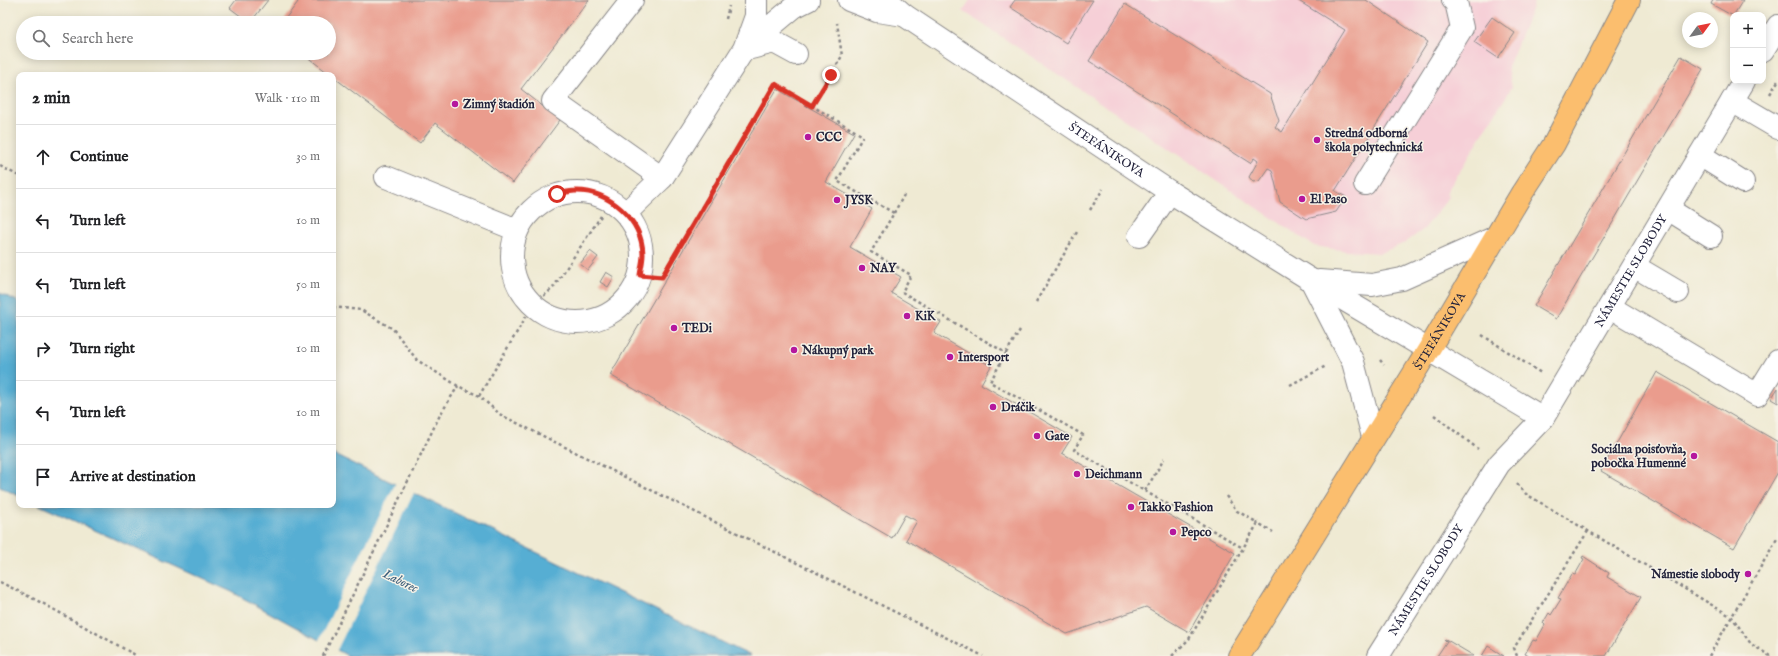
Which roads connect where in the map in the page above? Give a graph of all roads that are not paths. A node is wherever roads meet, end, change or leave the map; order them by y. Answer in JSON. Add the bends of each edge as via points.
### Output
{"nodes":[{"id":1,"x":632,"y":0,"type":"edge"},
{"id":2,"x":744,"y":0,"type":"edge"},
{"id":3,"x":756,"y":0,"type":"edge"},
{"id":4,"x":808,"y":0,"type":"edge"},
{"id":5,"x":850,"y":0,"type":"edge"},
{"id":6,"x":887,"y":0,"type":"edge"},
{"id":7,"x":1453,"y":0,"type":"edge"},
{"id":8,"x":1629,"y":0,"type":"edge"},
{"id":9,"x":901,"y":7,"type":"edge"},
{"id":10,"x":1778,"y":26,"type":"edge"},
{"id":11,"x":1764,"y":48,"type":"edge"},
{"id":12,"x":744,"y":49,"type":"junction"},
{"id":13,"x":796,"y":54,"type":"dead end"},
{"id":14,"x":1742,"y":84,"type":"edge"},
{"id":15,"x":1732,"y":101,"type":"junction"},
{"id":16,"x":1778,"y":128,"type":"edge"},
{"id":17,"x":1700,"y":154,"type":"junction"},
{"id":18,"x":386,"y":177,"type":"dead end"},
{"id":19,"x":662,"y":178,"type":"junction"},
{"id":20,"x":1743,"y":182,"type":"dead end"},
{"id":21,"x":1366,"y":184,"type":"dead end"},
{"id":22,"x":1170,"y":192,"type":"junction"},
{"id":23,"x":1668,"y":209,"type":"junction"},
{"id":24,"x":626,"y":213,"type":"junction"},
{"id":25,"x":517,"y":230,"type":"junction"},
{"id":26,"x":1139,"y":236,"type":"dead end"},
{"id":27,"x":1711,"y":236,"type":"dead end"},
{"id":28,"x":1496,"y":237,"type":"junction"},
{"id":29,"x":1634,"y":266,"type":"junction"},
{"id":30,"x":1311,"y":280,"type":"junction"},
{"id":31,"x":1678,"y":292,"type":"dead end"},
{"id":32,"x":1610,"y":307,"type":"junction"},
{"id":33,"x":1428,"y":349,"type":"junction"},
{"id":34,"x":1778,"y":361,"type":"edge"},
{"id":35,"x":1543,"y":418,"type":"junction"},
{"id":36,"x":1373,"y":437,"type":"junction"},
{"id":37,"x":1239,"y":656,"type":"edge"},
{"id":38,"x":1378,"y":656,"type":"edge"}],
"edges":[{"from":1,"to":19,"type":"street","via":[[553,101]]},
{"from":2,"to":12,"type":"street"},
{"from":3,"to":12,"type":"street","via":[[756,16]]},
{"from":4,"to":12,"type":"street","via":[[794,7]]},
{"from":5,"to":9,"type":"street","via":[[877,11]]},
{"from":6,"to":9,"type":"street","name":"ŠTEFÁNIKOVA"},
{"from":7,"to":21,"type":"street","via":[[1456,2],[1462,28]]},
{"from":8,"to":28,"type":"main road","name":"ŠTEFÁNIKOVA","via":[[1554,144]]},
{"from":9,"to":22,"type":"street","name":"ŠTEFÁNIKOVA"},
{"from":10,"to":11,"type":"street"},
{"from":12,"to":13,"type":"street","via":[[774,42]]},
{"from":12,"to":19,"type":"street"},
{"from":14,"to":15,"type":"street","name":"NÁMESTIE SLOBODY"},
{"from":15,"to":16,"type":"street"},
{"from":15,"to":17,"type":"street","name":"NÁMESTIE SLOBODY"},
{"from":17,"to":20,"type":"street"},
{"from":17,"to":23,"type":"street","name":"NÁMESTIE SLOBODY"},
{"from":18,"to":25,"type":"street"},
{"from":19,"to":24,"type":"street"},
{"from":22,"to":26,"type":"street"},
{"from":22,"to":30,"type":"street","name":"ŠTEFÁNIKOVA"},
{"from":23,"to":27,"type":"street"},
{"from":23,"to":29,"type":"street","name":"NÁMESTIE SLOBODY"},
{"from":24,"to":25,"type":"street","via":[[612,201],[576,191],[557,194],[541,202],[527,215]]},
{"from":24,"to":25,"type":"street","via":[[638,232],[643,253],[640,275],[630,295],[615,311],[595,320],[573,322],[552,317],[533,305],[519,288],[512,267],[512,248]]},
{"from":28,"to":30,"type":"street","via":[[1402,279],[1372,285]]},
{"from":28,"to":33,"type":"main road","name":"ŠTEFÁNIKOVA"},
{"from":29,"to":31,"type":"street"},
{"from":29,"to":32,"type":"street","name":"NÁMESTIE SLOBODY"},
{"from":30,"to":33,"type":"street","name":"ŠTEFÁNIKOVA"},
{"from":30,"to":36,"type":"street","via":[[1353,362]]},
{"from":32,"to":34,"type":"street","via":[[1762,400]]},
{"from":32,"to":35,"type":"street","name":"NÁMESTIE SLOBODY"},
{"from":33,"to":35,"type":"street","name":"ŠTEFÁNIKOVA"},
{"from":33,"to":36,"type":"main road","name":"ŠTEFÁNIKOVA"},
{"from":35,"to":38,"type":"street","name":"NÁMESTIE SLOBODY","via":[[1499,464]]},
{"from":36,"to":37,"type":"main road","name":"ŠTEFÁNIKOVA"}]}
